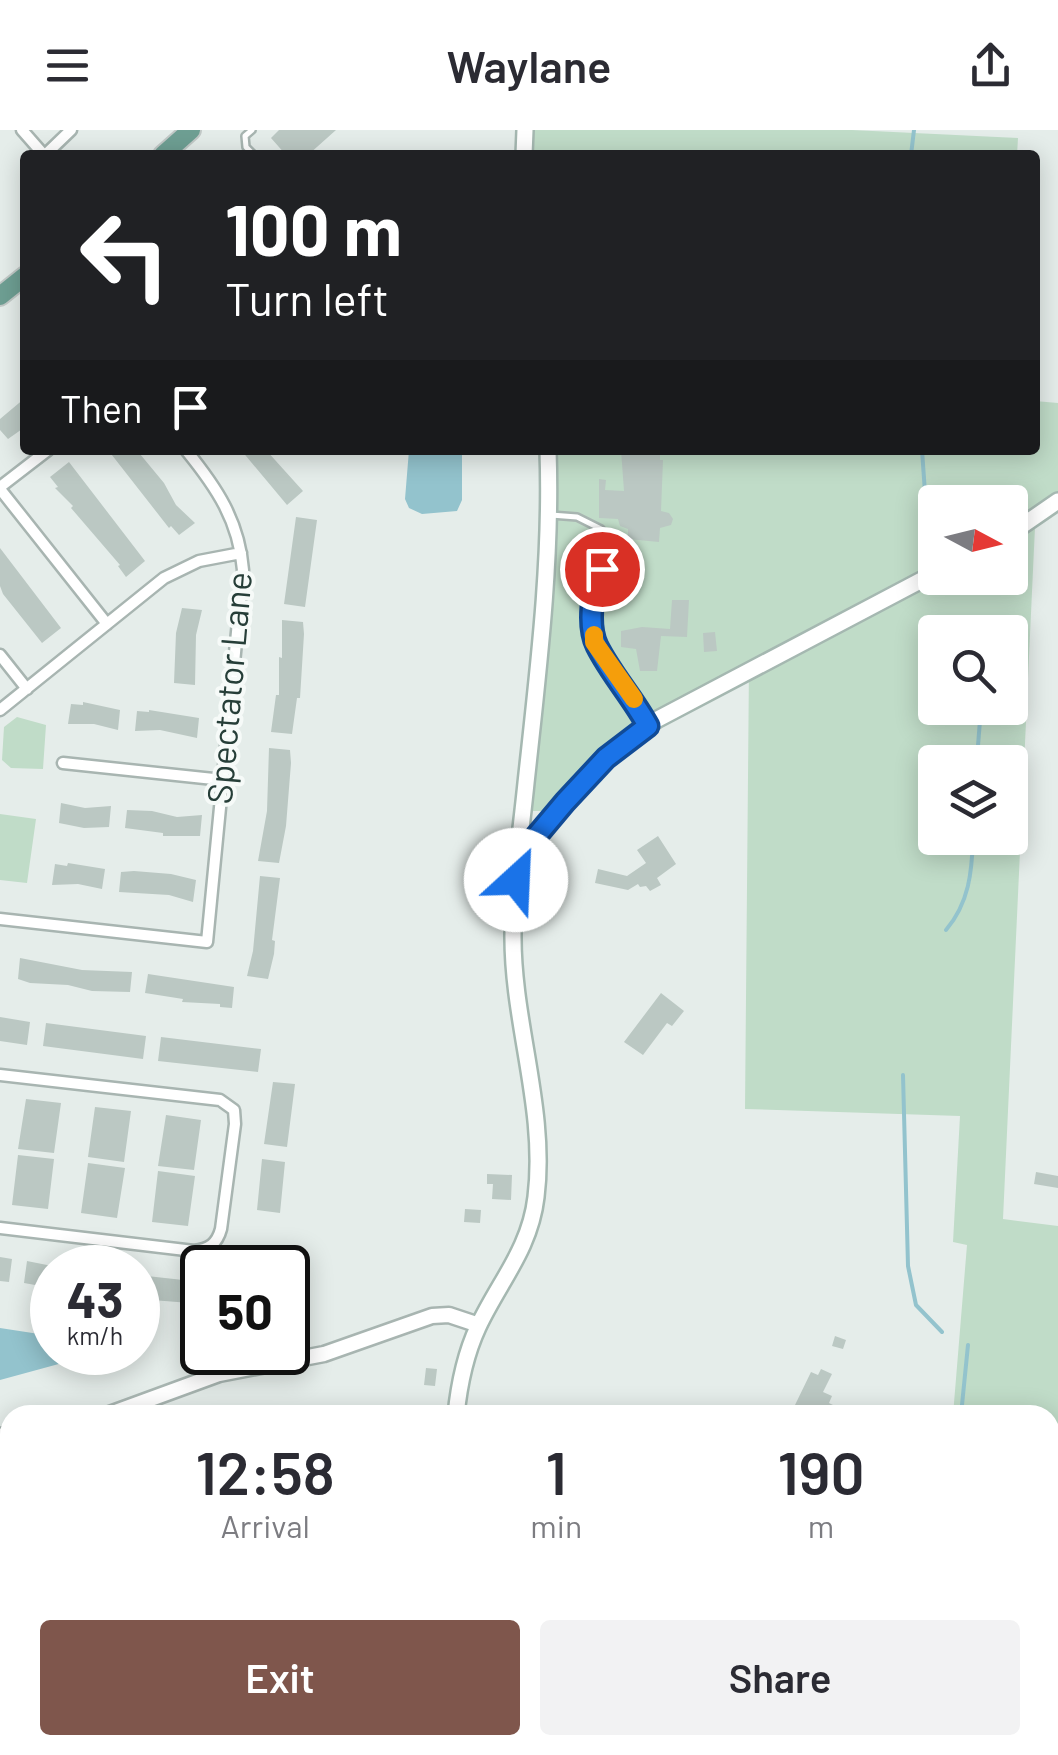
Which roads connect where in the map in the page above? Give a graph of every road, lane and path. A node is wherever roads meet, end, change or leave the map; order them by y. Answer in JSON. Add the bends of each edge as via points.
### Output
{"nodes":[{"id":1,"x":22,"y":130,"type":"edge"},
{"id":2,"x":71,"y":130,"type":"edge"},
{"id":3,"x":191,"y":130,"type":"edge"},
{"id":4,"x":40,"y":150,"type":"edge"},
{"id":5,"x":49,"y":150,"type":"edge"},
{"id":6,"x":169,"y":150,"type":"edge"},
{"id":7,"x":20,"y":280,"type":"edge"},
{"id":8,"x":0,"y":296,"type":"edge"},
{"id":9,"x":42,"y":455,"type":"edge"},
{"id":10,"x":190,"y":455,"type":"edge"},
{"id":11,"x":548,"y":455,"type":"edge"},
{"id":12,"x":0,"y":488,"type":"edge"},
{"id":13,"x":1058,"y":502,"type":"edge"},
{"id":14,"x":548,"y":515,"type":"junction"},
{"id":15,"x":1028,"y":522,"type":"edge"},
{"id":16,"x":242,"y":552,"type":"junction"},
{"id":17,"x":918,"y":582,"type":"edge"},
{"id":18,"x":107,"y":624,"type":"junction"},
{"id":19,"x":0,"y":655,"type":"edge"},
{"id":20,"x":26,"y":688,"type":"junction"},
{"id":21,"x":0,"y":710,"type":"edge"},
{"id":22,"x":648,"y":726,"type":"junction"},
{"id":23,"x":62,"y":763,"type":"dead end"},
{"id":24,"x":223,"y":780,"type":"junction"},
{"id":25,"x":518,"y":858,"type":"junction"},
{"id":26,"x":0,"y":919,"type":"edge"},
{"id":27,"x":0,"y":1074,"type":"edge"},
{"id":28,"x":0,"y":1228,"type":"edge"},
{"id":29,"x":478,"y":1324,"type":"junction"},
{"id":30,"x":134,"y":1405,"type":"edge"},
{"id":31,"x":458,"y":1405,"type":"edge"}],
"edges":[{"from":1,"to":4,"type":"street"},
{"from":2,"to":5,"type":"street"},
{"from":3,"to":6,"type":"main road"},
{"from":7,"to":8,"type":"main road"},
{"from":9,"to":12,"type":"street"},
{"from":10,"to":16,"type":"street","name":"Spectator Lane","via":[[222,499]]},
{"from":11,"to":14,"type":"main road"},
{"from":12,"to":18,"type":"street"},
{"from":13,"to":15,"type":"main road"},
{"from":14,"to":22,"type":"lane","via":[[578,518],[608,539],[595,582],[594,642]]},
{"from":14,"to":25,"type":"main road"},
{"from":16,"to":18,"type":"street","via":[[178,571]]},
{"from":16,"to":24,"type":"street","name":"Spectator Lane"},
{"from":17,"to":22,"type":"main road"},
{"from":18,"to":20,"type":"street"},
{"from":19,"to":20,"type":"street"},
{"from":20,"to":21,"type":"street"},
{"from":22,"to":25,"type":"main road","via":[[606,758]]},
{"from":23,"to":24,"type":"street"},
{"from":24,"to":26,"type":"street","name":"Spectator Lane","via":[[207,942]]},
{"from":25,"to":29,"type":"main road","via":[[513,958],[536,1129],[537,1193],[515,1266]]},
{"from":27,"to":28,"type":"street","via":[[220,1100],[234,1110],[235,1124],[219,1237],[206,1250]]},
{"from":29,"to":30,"type":"street","via":[[432,1316],[324,1354],[219,1374]]},
{"from":29,"to":31,"type":"main road"}]}
